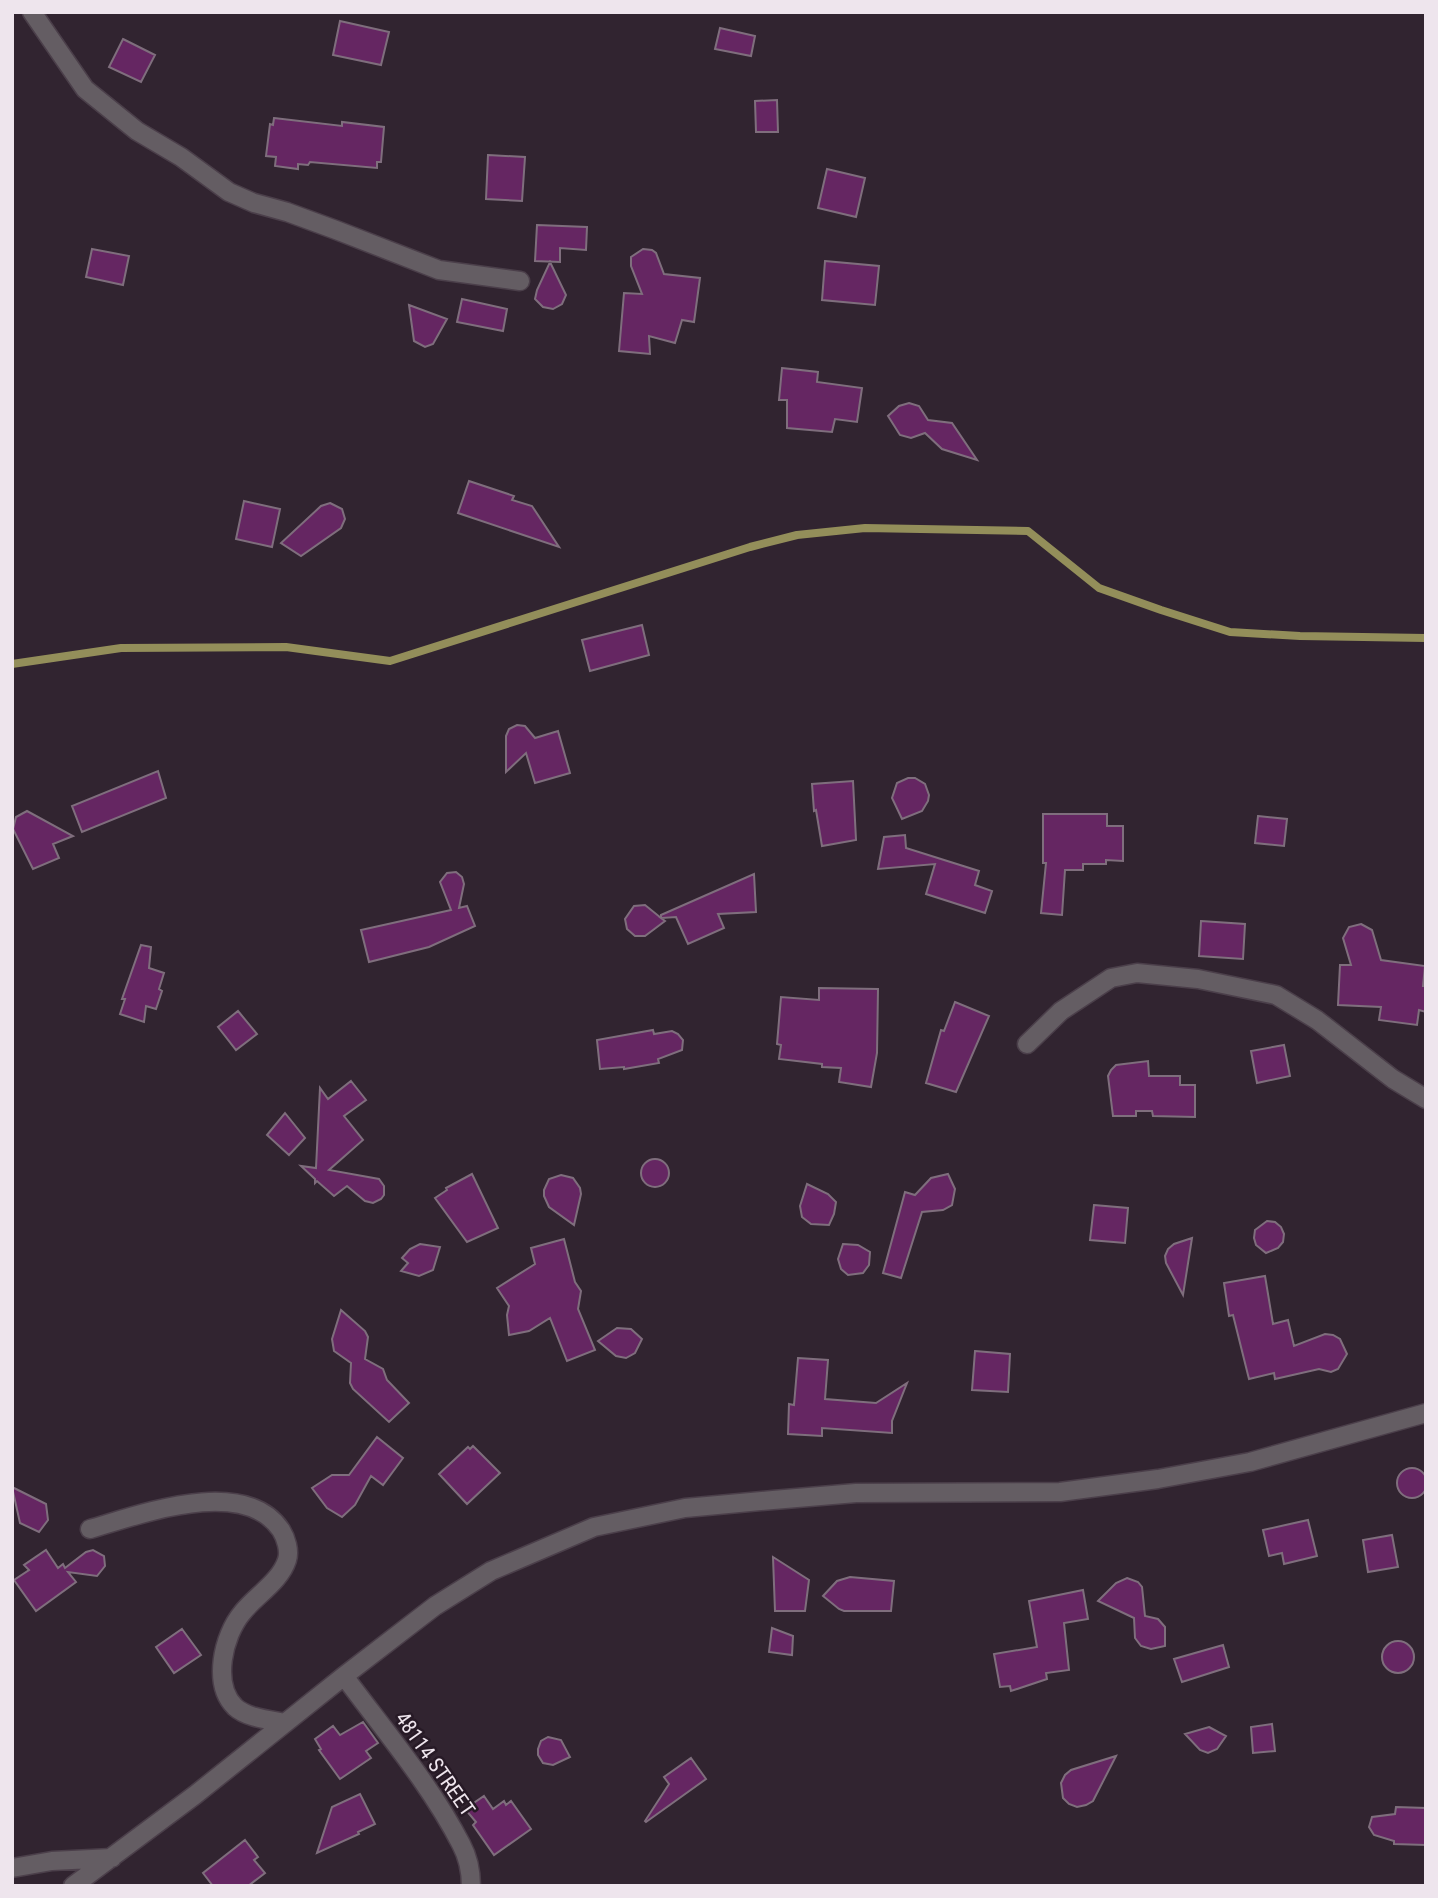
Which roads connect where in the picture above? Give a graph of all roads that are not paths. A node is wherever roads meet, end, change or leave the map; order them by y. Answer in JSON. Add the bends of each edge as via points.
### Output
{"nodes":[{"id":1,"x":32,"y":12,"type":"edge"},
{"id":2,"x":520,"y":281,"type":"dead end"},
{"id":3,"x":1027,"y":1044,"type":"dead end"},
{"id":4,"x":1426,"y":1099,"type":"edge"},
{"id":5,"x":1426,"y":1412,"type":"edge"},
{"id":6,"x":90,"y":1529,"type":"dead end"},
{"id":7,"x":344,"y":1675,"type":"junction"},
{"id":8,"x":285,"y":1723,"type":"junction"},
{"id":9,"x":112,"y":1858,"type":"junction"},
{"id":10,"x":12,"y":1868,"type":"edge"},
{"id":11,"x":73,"y":1886,"type":"edge"},
{"id":12,"x":471,"y":1886,"type":"edge"}],
"edges":[{"from":1,"to":2,"type":"street","via":[[85,89],[137,131],[229,192],[439,270]]},
{"from":3,"to":4,"type":"street","via":[[1061,1011],[1111,978],[1137,973],[1198,979],[1276,995]]},
{"from":5,"to":7,"type":"street","via":[[1250,1462],[1060,1492],[856,1493],[685,1507],[594,1527],[491,1572],[435,1606]]},
{"from":6,"to":8,"type":"street","via":[[206,1502],[256,1509],[274,1520],[283,1534],[287,1560],[230,1632],[223,1673],[225,1693],[236,1709]]},
{"from":7,"to":8,"type":"street"},
{"from":7,"to":12,"type":"street","name":"48114 STREET","via":[[463,1846]]},
{"from":8,"to":9,"type":"street"},
{"from":9,"to":10,"type":"street"},
{"from":9,"to":11,"type":"street"}]}
